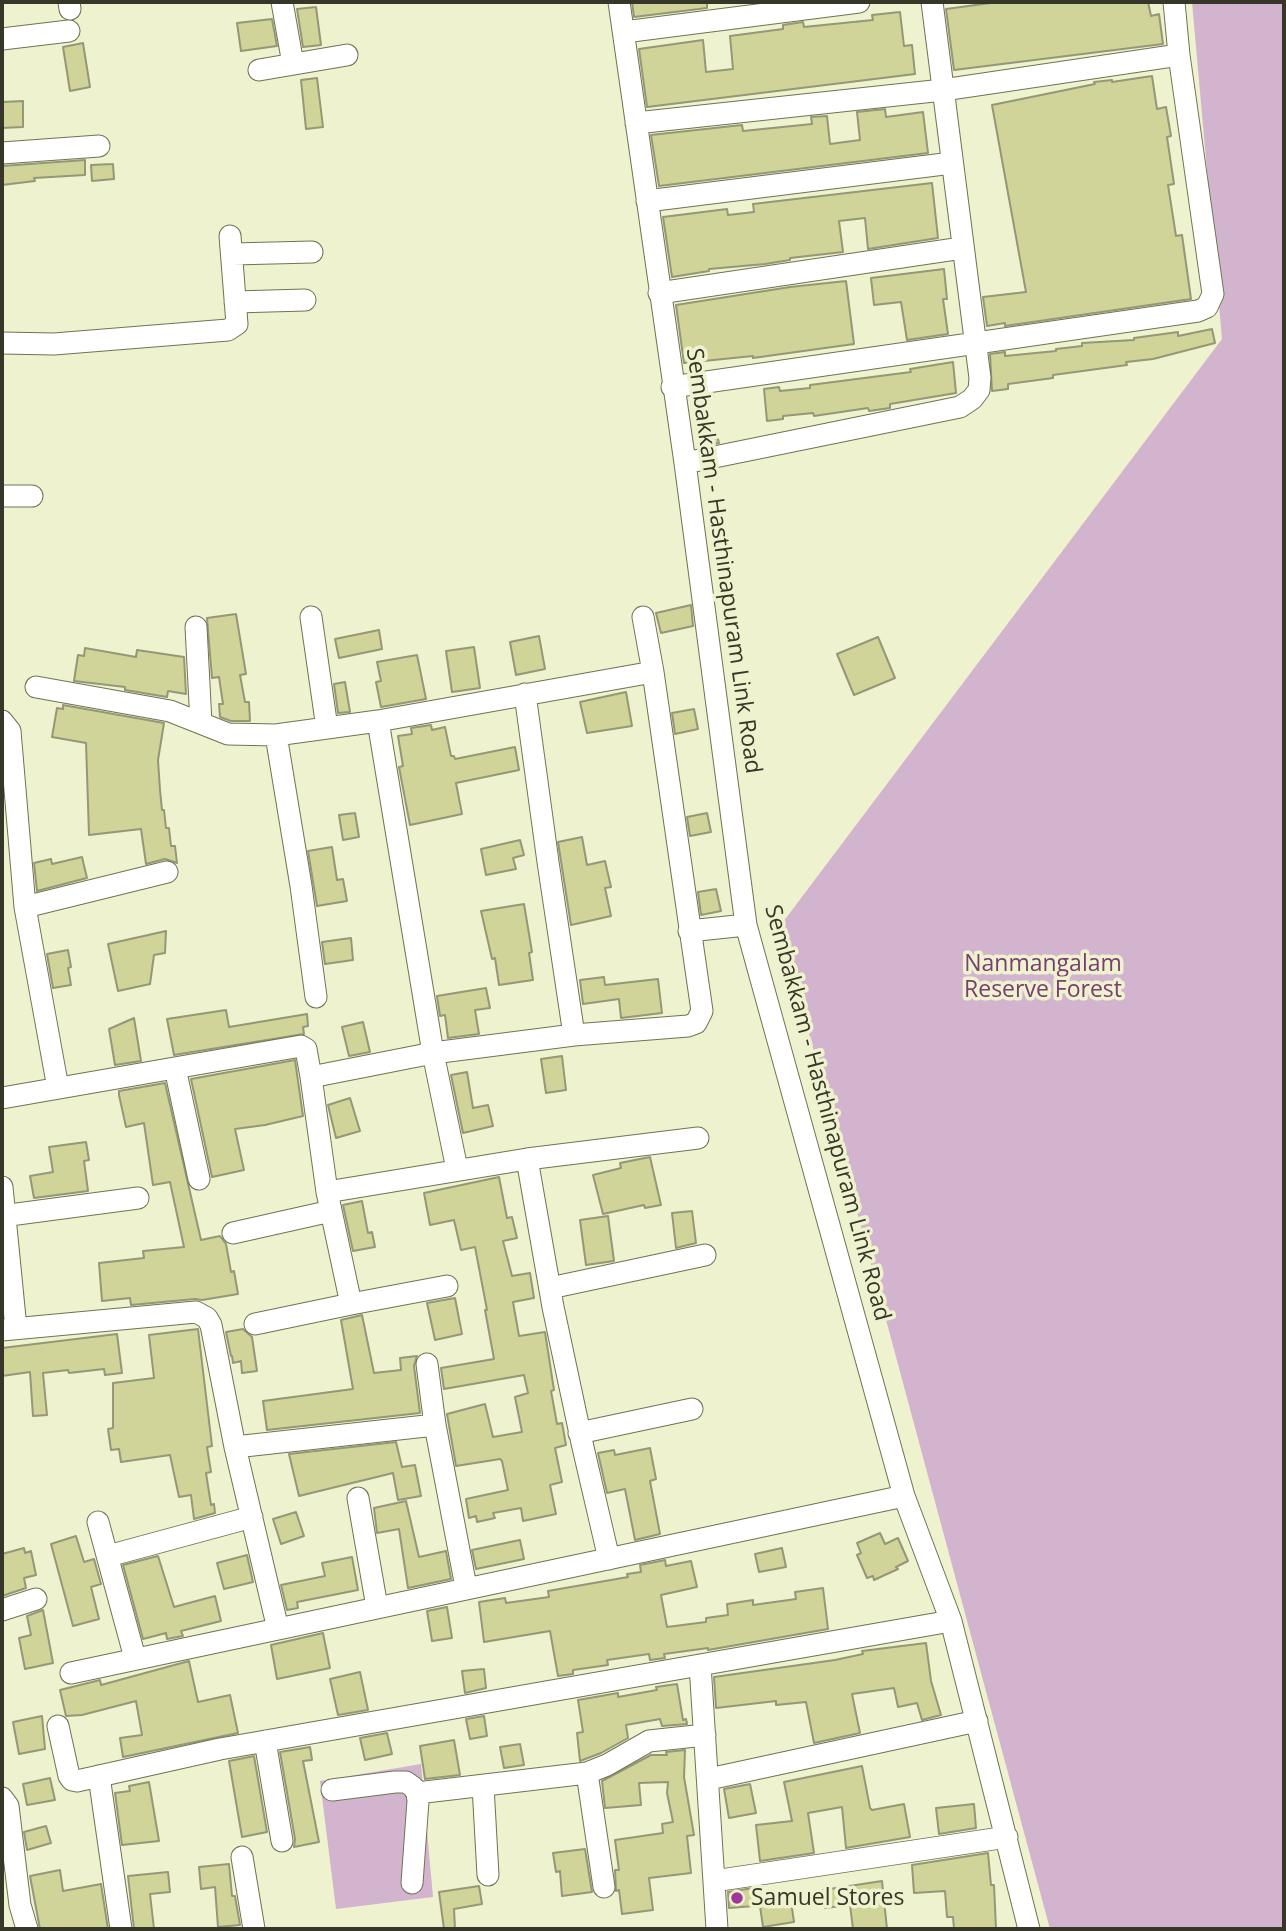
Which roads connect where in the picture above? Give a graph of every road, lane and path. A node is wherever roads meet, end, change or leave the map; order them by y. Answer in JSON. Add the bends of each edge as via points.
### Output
{"nodes":[{"id":1,"x":282,"y":2,"type":"edge"},
{"id":2,"x":620,"y":2,"type":"edge"},
{"id":3,"x":859,"y":2,"type":"edge"},
{"id":4,"x":932,"y":2,"type":"edge"},
{"id":5,"x":1174,"y":2,"type":"edge"},
{"id":6,"x":69,"y":32,"type":"dead end"},
{"id":7,"x":624,"y":32,"type":"junction"},
{"id":8,"x":2,"y":39,"type":"edge"},
{"id":9,"x":347,"y":55,"type":"dead end"},
{"id":10,"x":1179,"y":55,"type":"junction"},
{"id":11,"x":293,"y":64,"type":"junction"},
{"id":12,"x":259,"y":70,"type":"dead end"},
{"id":13,"x":943,"y":90,"type":"junction"},
{"id":14,"x":636,"y":123,"type":"junction"},
{"id":15,"x":99,"y":146,"type":"dead end"},
{"id":16,"x":2,"y":153,"type":"edge"},
{"id":17,"x":952,"y":163,"type":"junction"},
{"id":18,"x":647,"y":201,"type":"junction"},
{"id":19,"x":962,"y":248,"type":"junction"},
{"id":20,"x":312,"y":252,"type":"dead end"},
{"id":21,"x":659,"y":293,"type":"junction"},
{"id":22,"x":304,"y":300,"type":"dead end"},
{"id":23,"x":235,"y":302,"type":"junction"},
{"id":24,"x":2,"y":343,"type":"edge"},
{"id":25,"x":974,"y":344,"type":"junction"},
{"id":26,"x":672,"y":387,"type":"junction"},
{"id":27,"x":685,"y":463,"type":"junction"},
{"id":28,"x":2,"y":496,"type":"edge"},
{"id":29,"x":32,"y":496,"type":"dead end"},
{"id":30,"x":311,"y":617,"type":"dead end"},
{"id":31,"x":643,"y":617,"type":"dead end"},
{"id":32,"x":196,"y":627,"type":"dead end"},
{"id":33,"x":653,"y":672,"type":"junction"},
{"id":34,"x":36,"y":687,"type":"dead end"},
{"id":35,"x":526,"y":694,"type":"junction"},
{"id":36,"x":2,"y":721,"type":"edge"},
{"id":37,"x":377,"y":721,"type":"junction"},
{"id":38,"x":201,"y":723,"type":"junction"},
{"id":39,"x":327,"y":728,"type":"junction"},
{"id":40,"x":276,"y":735,"type":"junction"},
{"id":41,"x":167,"y":872,"type":"dead end"},
{"id":42,"x":25,"y":907,"type":"junction"},
{"id":43,"x":746,"y":925,"type":"junction"},
{"id":44,"x":690,"y":931,"type":"junction"},
{"id":45,"x":316,"y":996,"type":"dead end"},
{"id":46,"x":574,"y":1035,"type":"junction"},
{"id":47,"x":433,"y":1053,"type":"junction"},
{"id":48,"x":175,"y":1068,"type":"junction"},
{"id":49,"x":311,"y":1077,"type":"junction"},
{"id":50,"x":58,"y":1088,"type":"junction"},
{"id":51,"x":2,"y":1098,"type":"edge"},
{"id":52,"x":698,"y":1138,"type":"dead end"},
{"id":53,"x":527,"y":1159,"type":"junction"},
{"id":54,"x":457,"y":1169,"type":"junction"},
{"id":55,"x":199,"y":1179,"type":"dead end"},
{"id":56,"x":2,"y":1187,"type":"edge"},
{"id":57,"x":138,"y":1198,"type":"dead end"},
{"id":58,"x":329,"y":1202,"type":"junction"},
{"id":59,"x":4,"y":1216,"type":"edge"},
{"id":60,"x":233,"y":1233,"type":"dead end"},
{"id":61,"x":705,"y":1255,"type":"dead end"},
{"id":62,"x":447,"y":1286,"type":"dead end"},
{"id":63,"x":550,"y":1288,"type":"junction"},
{"id":64,"x":351,"y":1304,"type":"junction"},
{"id":65,"x":255,"y":1324,"type":"dead end"},
{"id":66,"x":9,"y":1329,"type":"edge"},
{"id":67,"x":427,"y":1364,"type":"dead end"},
{"id":68,"x":692,"y":1409,"type":"dead end"},
{"id":69,"x":435,"y":1425,"type":"junction"},
{"id":70,"x":579,"y":1433,"type":"junction"},
{"id":71,"x":235,"y":1447,"type":"junction"},
{"id":72,"x":904,"y":1496,"type":"junction"},
{"id":73,"x":358,"y":1498,"type":"dead end"},
{"id":74,"x":252,"y":1517,"type":"junction"},
{"id":75,"x":98,"y":1522,"type":"dead end"},
{"id":76,"x":108,"y":1556,"type":"junction"},
{"id":77,"x":609,"y":1559,"type":"junction"},
{"id":78,"x":466,"y":1587,"type":"junction"},
{"id":79,"x":36,"y":1600,"type":"dead end"},
{"id":80,"x":377,"y":1607,"type":"junction"},
{"id":81,"x":2,"y":1610,"type":"edge"},
{"id":82,"x":951,"y":1620,"type":"junction"},
{"id":83,"x":278,"y":1629,"type":"junction"},
{"id":84,"x":135,"y":1658,"type":"junction"},
{"id":85,"x":700,"y":1665,"type":"junction"},
{"id":86,"x":71,"y":1673,"type":"dead end"},
{"id":87,"x":976,"y":1720,"type":"junction"},
{"id":88,"x":58,"y":1726,"type":"dead end"},
{"id":89,"x":705,"y":1735,"type":"junction"},
{"id":90,"x":265,"y":1741,"type":"junction"},
{"id":91,"x":587,"y":1773,"type":"junction"},
{"id":92,"x":99,"y":1776,"type":"junction"},
{"id":93,"x":709,"y":1779,"type":"junction"},
{"id":94,"x":482,"y":1786,"type":"junction"},
{"id":95,"x":332,"y":1790,"type":"dead end"},
{"id":96,"x":417,"y":1793,"type":"junction"},
{"id":97,"x":2,"y":1798,"type":"edge"},
{"id":98,"x":1007,"y":1837,"type":"junction"},
{"id":99,"x":282,"y":1840,"type":"dead end"},
{"id":100,"x":242,"y":1857,"type":"dead end"},
{"id":101,"x":488,"y":1875,"type":"dead end"},
{"id":102,"x":714,"y":1881,"type":"junction"},
{"id":103,"x":412,"y":1883,"type":"dead end"},
{"id":104,"x":604,"y":1887,"type":"dead end"},
{"id":105,"x":27,"y":1929,"type":"edge"},
{"id":106,"x":121,"y":1929,"type":"edge"},
{"id":107,"x":254,"y":1929,"type":"edge"},
{"id":108,"x":717,"y":1929,"type":"edge"},
{"id":109,"x":1028,"y":1929,"type":"edge"}],
"edges":[{"from":1,"to":11,"type":"street"},
{"from":2,"to":7,"type":"street","name":"Sembakkam - Hasthinapuram Link Road"},
{"from":3,"to":7,"type":"street"},
{"from":4,"to":13,"type":"street"},
{"from":5,"to":10,"type":"street"},
{"from":6,"to":8,"type":"street"},
{"from":7,"to":14,"type":"street","name":"Sembakkam - Hasthinapuram Link Road"},
{"from":9,"to":11,"type":"street"},
{"from":10,"to":13,"type":"street"},
{"from":10,"to":25,"type":"street","via":[[1213,294],[1208,307]]},
{"from":11,"to":12,"type":"street"},
{"from":13,"to":14,"type":"street"},
{"from":13,"to":17,"type":"street"},
{"from":14,"to":18,"type":"street","name":"Sembakkam - Hasthinapuram Link Road"},
{"from":15,"to":16,"type":"street"},
{"from":17,"to":18,"type":"street"},
{"from":17,"to":19,"type":"street"},
{"from":18,"to":21,"type":"street","name":"Sembakkam - Hasthinapuram Link Road"},
{"from":19,"to":21,"type":"street"},
{"from":19,"to":25,"type":"street"},
{"from":20,"to":23,"type":"street","via":[[231,245]]},
{"from":21,"to":26,"type":"street","name":"Sembakkam - Hasthinapuram Link Road"},
{"from":22,"to":23,"type":"street"},
{"from":23,"to":24,"type":"street","via":[[237,324],[228,330],[54,344]]},
{"from":25,"to":26,"type":"street"},
{"from":25,"to":27,"type":"street","via":[[979,390],[960,407]]},
{"from":26,"to":27,"type":"street","name":"Sembakkam - Hasthinapuram Link Road"},
{"from":27,"to":43,"type":"street","name":"Sembakkam - Hasthinapuram Link Road"},
{"from":28,"to":29,"type":"street"},
{"from":30,"to":39,"type":"street"},
{"from":31,"to":33,"type":"street"},
{"from":32,"to":38,"type":"street"},
{"from":33,"to":35,"type":"street"},
{"from":33,"to":44,"type":"street"},
{"from":34,"to":38,"type":"street","via":[[170,710]]},
{"from":35,"to":37,"type":"street"},
{"from":35,"to":46,"type":"street"},
{"from":36,"to":42,"type":"street","via":[[9,732]]},
{"from":37,"to":39,"type":"street"},
{"from":37,"to":47,"type":"street"},
{"from":38,"to":40,"type":"street","via":[[228,734]]},
{"from":39,"to":40,"type":"street"},
{"from":40,"to":45,"type":"street"},
{"from":41,"to":42,"type":"street"},
{"from":42,"to":50,"type":"street"},
{"from":43,"to":44,"type":"street"},
{"from":43,"to":72,"type":"street","name":"Sembakkam - Hasthinapuram Link Road"},
{"from":44,"to":46,"type":"street","via":[[702,1012],[696,1023]]},
{"from":46,"to":47,"type":"street"},
{"from":47,"to":49,"type":"street"},
{"from":47,"to":54,"type":"street"},
{"from":48,"to":49,"type":"street","via":[[301,1046],[306,1049]]},
{"from":48,"to":50,"type":"street"},
{"from":48,"to":55,"type":"street"},
{"from":49,"to":58,"type":"street"},
{"from":50,"to":51,"type":"street"},
{"from":52,"to":53,"type":"street"},
{"from":53,"to":54,"type":"street"},
{"from":53,"to":63,"type":"street"},
{"from":54,"to":58,"type":"street"},
{"from":56,"to":59,"type":"street"},
{"from":57,"to":59,"type":"street"},
{"from":58,"to":60,"type":"street"},
{"from":58,"to":64,"type":"street"},
{"from":59,"to":66,"type":"street"},
{"from":61,"to":63,"type":"street"},
{"from":62,"to":64,"type":"street"},
{"from":63,"to":70,"type":"street"},
{"from":64,"to":65,"type":"street"},
{"from":66,"to":71,"type":"street","via":[[196,1312],[204,1315],[211,1325]]},
{"from":67,"to":69,"type":"street"},
{"from":68,"to":70,"type":"street"},
{"from":69,"to":71,"type":"street"},
{"from":69,"to":78,"type":"street"},
{"from":70,"to":77,"type":"street"},
{"from":71,"to":74,"type":"street"},
{"from":72,"to":77,"type":"street"},
{"from":72,"to":82,"type":"street","name":"Sembakkam - Hasthinapuram Link Road"},
{"from":73,"to":80,"type":"street"},
{"from":74,"to":76,"type":"street"},
{"from":74,"to":83,"type":"street"},
{"from":75,"to":76,"type":"street"},
{"from":76,"to":84,"type":"street"},
{"from":77,"to":78,"type":"street"},
{"from":78,"to":80,"type":"street"},
{"from":79,"to":81,"type":"street"},
{"from":80,"to":83,"type":"street"},
{"from":82,"to":85,"type":"street"},
{"from":82,"to":87,"type":"street","name":"Sembakkam - Hasthinapuram Link Road"},
{"from":83,"to":84,"type":"street"},
{"from":84,"to":86,"type":"street"},
{"from":85,"to":89,"type":"street"},
{"from":85,"to":90,"type":"street"},
{"from":87,"to":93,"type":"street"},
{"from":87,"to":98,"type":"street","name":"Sembakkam - Hasthinapuram Link Road"},
{"from":88,"to":92,"type":"street","via":[[72,1780]]},
{"from":89,"to":91,"type":"street","via":[[649,1741]]},
{"from":89,"to":93,"type":"street"},
{"from":90,"to":92,"type":"street"},
{"from":90,"to":99,"type":"street"},
{"from":91,"to":94,"type":"street"},
{"from":91,"to":104,"type":"street"},
{"from":92,"to":106,"type":"street"},
{"from":93,"to":102,"type":"street"},
{"from":94,"to":96,"type":"street"},
{"from":94,"to":101,"type":"street"},
{"from":95,"to":96,"type":"street","via":[[406,1782]]},
{"from":96,"to":103,"type":"street"},
{"from":97,"to":105,"type":"street","via":[[8,1806]]},
{"from":98,"to":102,"type":"street"},
{"from":98,"to":109,"type":"street","name":"Sembakkam - Hasthinapuram Link Road"},
{"from":100,"to":107,"type":"street"},
{"from":102,"to":108,"type":"street"}]}
